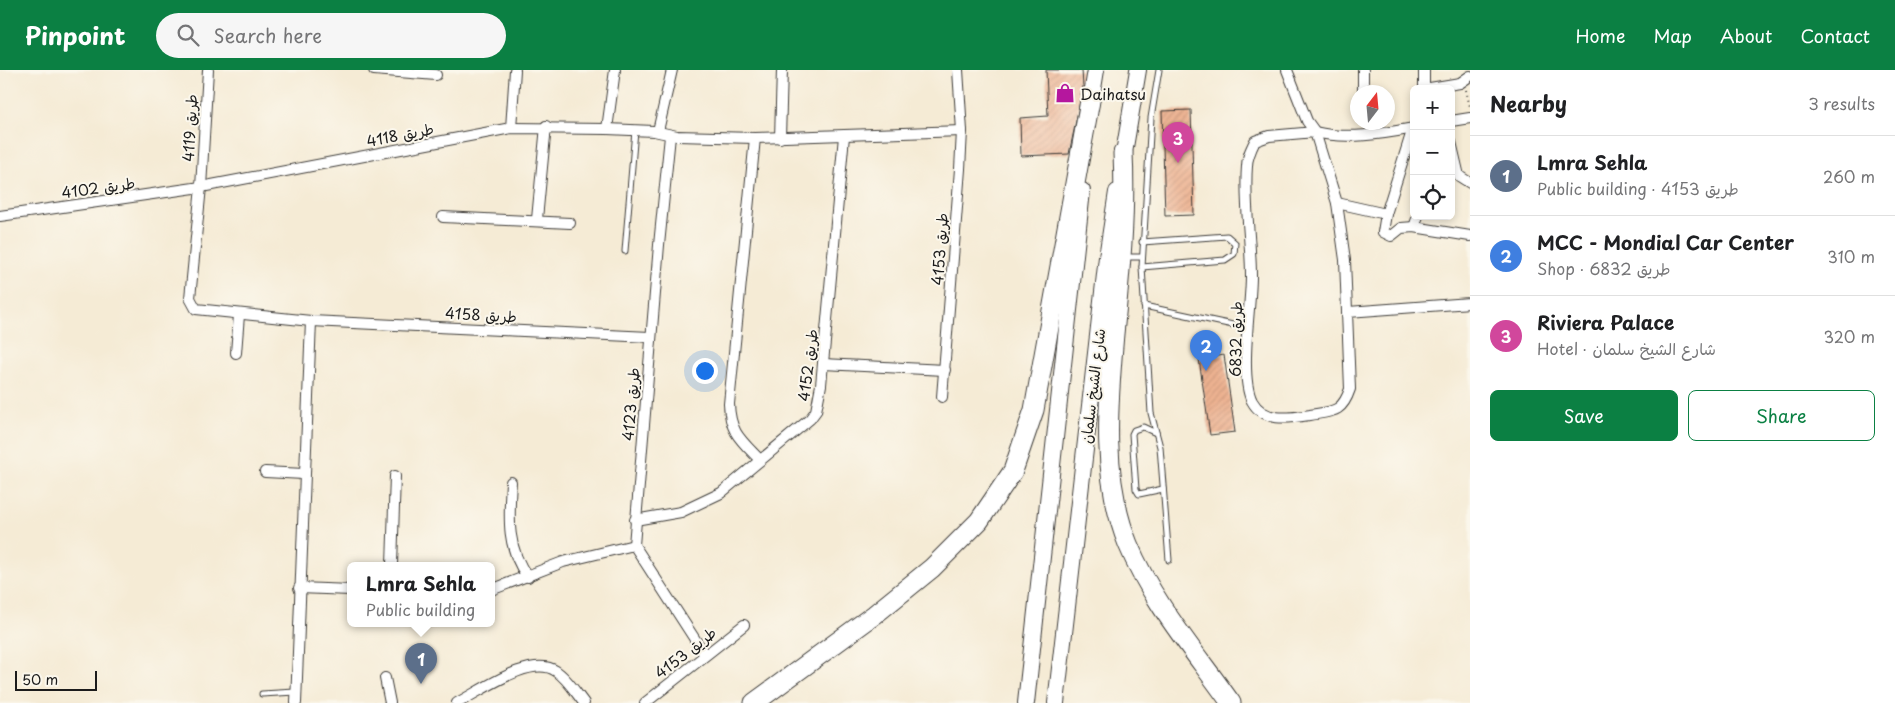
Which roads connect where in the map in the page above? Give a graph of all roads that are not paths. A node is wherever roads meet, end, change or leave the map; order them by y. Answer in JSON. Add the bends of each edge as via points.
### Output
{"nodes":[{"id":1,"x":208,"y":70,"type":"edge"},
{"id":2,"x":374,"y":70,"type":"edge"},
{"id":3,"x":515,"y":70,"type":"edge"},
{"id":4,"x":615,"y":70,"type":"edge"},
{"id":5,"x":672,"y":70,"type":"edge"},
{"id":6,"x":782,"y":70,"type":"edge"},
{"id":7,"x":958,"y":70,"type":"edge"},
{"id":8,"x":1138,"y":70,"type":"edge"},
{"id":9,"x":1159,"y":70,"type":"edge"},
{"id":10,"x":1287,"y":70,"type":"edge"},
{"id":11,"x":1363,"y":70,"type":"edge"},
{"id":12,"x":1424,"y":70,"type":"edge"},
{"id":13,"x":436,"y":75,"type":"dead end"},
{"id":14,"x":1467,"y":79,"type":"edge"},
{"id":15,"x":1093,"y":80,"type":"edge"},
{"id":16,"x":1363,"y":85,"type":"edge"},
{"id":17,"x":1424,"y":85,"type":"edge"},
{"id":18,"x":1441,"y":85,"type":"edge"},
{"id":19,"x":1470,"y":118,"type":"edge"},
{"id":20,"x":1455,"y":120,"type":"edge"},
{"id":21,"x":546,"y":126,"type":"junction"},
{"id":22,"x":511,"y":128,"type":"junction"},
{"id":23,"x":606,"y":129,"type":"junction"},
{"id":24,"x":1410,"y":129,"type":"edge"},
{"id":25,"x":635,"y":130,"type":"junction"},
{"id":26,"x":1413,"y":130,"type":"edge"},
{"id":27,"x":962,"y":131,"type":"junction"},
{"id":28,"x":658,"y":132,"type":"junction"},
{"id":29,"x":1315,"y":132,"type":"junction"},
{"id":30,"x":670,"y":136,"type":"junction"},
{"id":31,"x":844,"y":136,"type":"junction"},
{"id":32,"x":756,"y":138,"type":"junction"},
{"id":33,"x":780,"y":138,"type":"junction"},
{"id":34,"x":1124,"y":153,"type":"joint"},
{"id":35,"x":1455,"y":159,"type":"edge"},
{"id":36,"x":1468,"y":182,"type":"edge"},
{"id":37,"x":1455,"y":184,"type":"edge"},
{"id":38,"x":201,"y":187,"type":"junction"},
{"id":39,"x":1336,"y":203,"type":"junction"},
{"id":40,"x":1386,"y":214,"type":"junction"},
{"id":41,"x":0,"y":216,"type":"edge"},
{"id":42,"x":443,"y":217,"type":"dead end"},
{"id":43,"x":537,"y":219,"type":"junction"},
{"id":44,"x":1417,"y":220,"type":"edge"},
{"id":45,"x":570,"y":222,"type":"dead end"},
{"id":46,"x":1414,"y":227,"type":"junction"},
{"id":47,"x":1470,"y":236,"type":"edge"},
{"id":48,"x":1142,"y":242,"type":"junction"},
{"id":49,"x":625,"y":252,"type":"dead end"},
{"id":50,"x":1114,"y":257,"type":"junction"},
{"id":51,"x":1142,"y":257,"type":"junction"},
{"id":52,"x":1142,"y":267,"type":"junction"},
{"id":53,"x":1470,"y":303,"type":"edge"},
{"id":54,"x":1144,"y":306,"type":"junction"},
{"id":55,"x":1348,"y":312,"type":"junction"},
{"id":56,"x":240,"y":315,"type":"junction"},
{"id":57,"x":311,"y":321,"type":"junction"},
{"id":58,"x":1247,"y":328,"type":"junction"},
{"id":59,"x":650,"y":337,"type":"junction"},
{"id":60,"x":236,"y":353,"type":"dead end"},
{"id":61,"x":823,"y":364,"type":"junction"},
{"id":62,"x":945,"y":370,"type":"junction"},
{"id":63,"x":942,"y":397,"type":"dead end"},
{"id":64,"x":1157,"y":434,"type":"junction"},
{"id":65,"x":760,"y":460,"type":"junction"},
{"id":66,"x":265,"y":472,"type":"dead end"},
{"id":67,"x":304,"y":474,"type":"junction"},
{"id":68,"x":395,"y":476,"type":"dead end"},
{"id":69,"x":511,"y":482,"type":"dead end"},
{"id":70,"x":1163,"y":489,"type":"junction"},
{"id":71,"x":635,"y":520,"type":"junction"},
{"id":72,"x":634,"y":545,"type":"junction"},
{"id":73,"x":1169,"y":560,"type":"dead end"},
{"id":74,"x":392,"y":562,"type":"edge"},
{"id":75,"x":528,"y":577,"type":"junction"},
{"id":76,"x":299,"y":588,"type":"junction"},
{"id":77,"x":495,"y":589,"type":"edge"},
{"id":78,"x":347,"y":590,"type":"edge"},
{"id":79,"x":744,"y":625,"type":"dead end"},
{"id":80,"x":705,"y":656,"type":"junction"},
{"id":81,"x":385,"y":678,"type":"dead end"},
{"id":82,"x":295,"y":692,"type":"junction"},
{"id":83,"x":262,"y":694,"type":"dead end"},
{"id":84,"x":296,"y":703,"type":"edge"},
{"id":85,"x":390,"y":703,"type":"edge"},
{"id":86,"x":457,"y":703,"type":"edge"},
{"id":87,"x":584,"y":703,"type":"edge"},
{"id":88,"x":646,"y":703,"type":"edge"},
{"id":89,"x":754,"y":703,"type":"edge"},
{"id":90,"x":1026,"y":703,"type":"edge"},
{"id":91,"x":1056,"y":703,"type":"edge"},
{"id":92,"x":1231,"y":703,"type":"edge"}],
"edges":[{"from":1,"to":38,"type":"street","name":"طريق 4119"},
{"from":2,"to":13,"type":"street"},
{"from":3,"to":22,"type":"street"},
{"from":4,"to":23,"type":"street"},
{"from":5,"to":28,"type":"street"},
{"from":6,"to":33,"type":"street"},
{"from":7,"to":27,"type":"street","name":"طريق 4153"},
{"from":8,"to":34,"type":"main road"},
{"from":9,"to":48,"type":"lane","via":[[1151,118]]},
{"from":10,"to":29,"type":"street","via":[[1307,121]]},
{"from":11,"to":16,"type":"street"},
{"from":12,"to":17,"type":"street"},
{"from":14,"to":18,"type":"street"},
{"from":15,"to":89,"type":"highway","via":[[1034,410],[1013,471],[979,521],[932,568]]},
{"from":15,"to":90,"type":"main road","name":"شارع الشيخ سلمان"},
{"from":19,"to":20,"type":"street"},
{"from":21,"to":22,"type":"street","name":"طريق 4118"},
{"from":21,"to":23,"type":"street","name":"طريق 4118"},
{"from":21,"to":43,"type":"street"},
{"from":22,"to":38,"type":"street","name":"طريق 4118"},
{"from":23,"to":25,"type":"street"},
{"from":24,"to":29,"type":"street","via":[[1364,135]]},
{"from":25,"to":28,"type":"street"},
{"from":25,"to":49,"type":"lane"},
{"from":26,"to":40,"type":"street"},
{"from":27,"to":31,"type":"street"},
{"from":27,"to":62,"type":"street","name":"طريق 4153"},
{"from":28,"to":30,"type":"street"},
{"from":29,"to":39,"type":"street","name":"طريق 6832"},
{"from":29,"to":58,"type":"street","name":"طريق 6832","via":[[1269,136],[1255,141],[1251,149],[1246,168],[1251,277]]},
{"from":30,"to":32,"type":"street"},
{"from":30,"to":59,"type":"street","name":"طريق 4123"},
{"from":31,"to":33,"type":"street"},
{"from":31,"to":61,"type":"street","name":"طريق 4152"},
{"from":32,"to":33,"type":"street"},
{"from":32,"to":65,"type":"street","via":[[729,404],[731,427]]},
{"from":34,"to":50,"type":"highway","via":[[1125,213]]},
{"from":35,"to":36,"type":"street","via":[[1459,176]]},
{"from":36,"to":37,"type":"street"},
{"from":38,"to":41,"type":"street","name":"طريق 4102"},
{"from":38,"to":56,"type":"street","name":"طريق 4158","via":[[190,298],[196,309]]},
{"from":39,"to":40,"type":"street"},
{"from":39,"to":55,"type":"street","name":"طريق 6832","via":[[1346,260]]},
{"from":40,"to":46,"type":"street","via":[[1383,232],[1386,235],[1404,227]]},
{"from":42,"to":43,"type":"street"},
{"from":43,"to":45,"type":"street"},
{"from":44,"to":46,"type":"street"},
{"from":46,"to":47,"type":"street"},
{"from":48,"to":51,"type":"lane"},
{"from":48,"to":52,"type":"lane","via":[[1227,236],[1235,243],[1236,249],[1225,260]]},
{"from":50,"to":51,"type":"lane"},
{"from":50,"to":91,"type":"main road","name":"شارع الشيخ سلمان"},
{"from":50,"to":92,"type":"highway","via":[[1107,428],[1116,508],[1132,552],[1153,594]]},
{"from":51,"to":52,"type":"lane"},
{"from":52,"to":54,"type":"lane"},
{"from":53,"to":55,"type":"street"},
{"from":54,"to":58,"type":"lane"},
{"from":54,"to":64,"type":"lane","via":[[1151,413]]},
{"from":55,"to":58,"type":"street","name":"طريق 6832","via":[[1352,374],[1346,401],[1339,409],[1305,416],[1264,414],[1252,401],[1247,370]]},
{"from":56,"to":57,"type":"street","name":"طريق 4158"},
{"from":56,"to":60,"type":"street"},
{"from":57,"to":59,"type":"street","name":"طريق 4158"},
{"from":57,"to":67,"type":"street"},
{"from":59,"to":71,"type":"street","name":"طريق 4123"},
{"from":61,"to":62,"type":"street"},
{"from":61,"to":65,"type":"street","name":"طريق 4152","via":[[816,411]]},
{"from":62,"to":63,"type":"street","name":"طريق 4153"},
{"from":64,"to":70,"type":"lane"},
{"from":64,"to":70,"type":"lane","via":[[1143,427],[1132,434],[1136,488],[1143,495]]},
{"from":65,"to":71,"type":"street","name":"طريق 4152","via":[[721,493],[697,506]]},
{"from":66,"to":67,"type":"street"},
{"from":67,"to":76,"type":"street"},
{"from":68,"to":74,"type":"street"},
{"from":69,"to":75,"type":"street","via":[[509,514],[513,554]]},
{"from":70,"to":73,"type":"lane"},
{"from":71,"to":72,"type":"street","name":"طريق 4123"},
{"from":72,"to":75,"type":"street","via":[[570,560]]},
{"from":72,"to":80,"type":"street"},
{"from":75,"to":77,"type":"street"},
{"from":76,"to":78,"type":"street"},
{"from":76,"to":82,"type":"street"},
{"from":79,"to":80,"type":"street","name":"طريق 4153"},
{"from":80,"to":88,"type":"street","name":"طريق 4153"},
{"from":81,"to":85,"type":"street"},
{"from":82,"to":83,"type":"lane"},
{"from":82,"to":84,"type":"street"},
{"from":86,"to":87,"type":"street","via":[[522,669],[540,665],[557,671]]}]}
